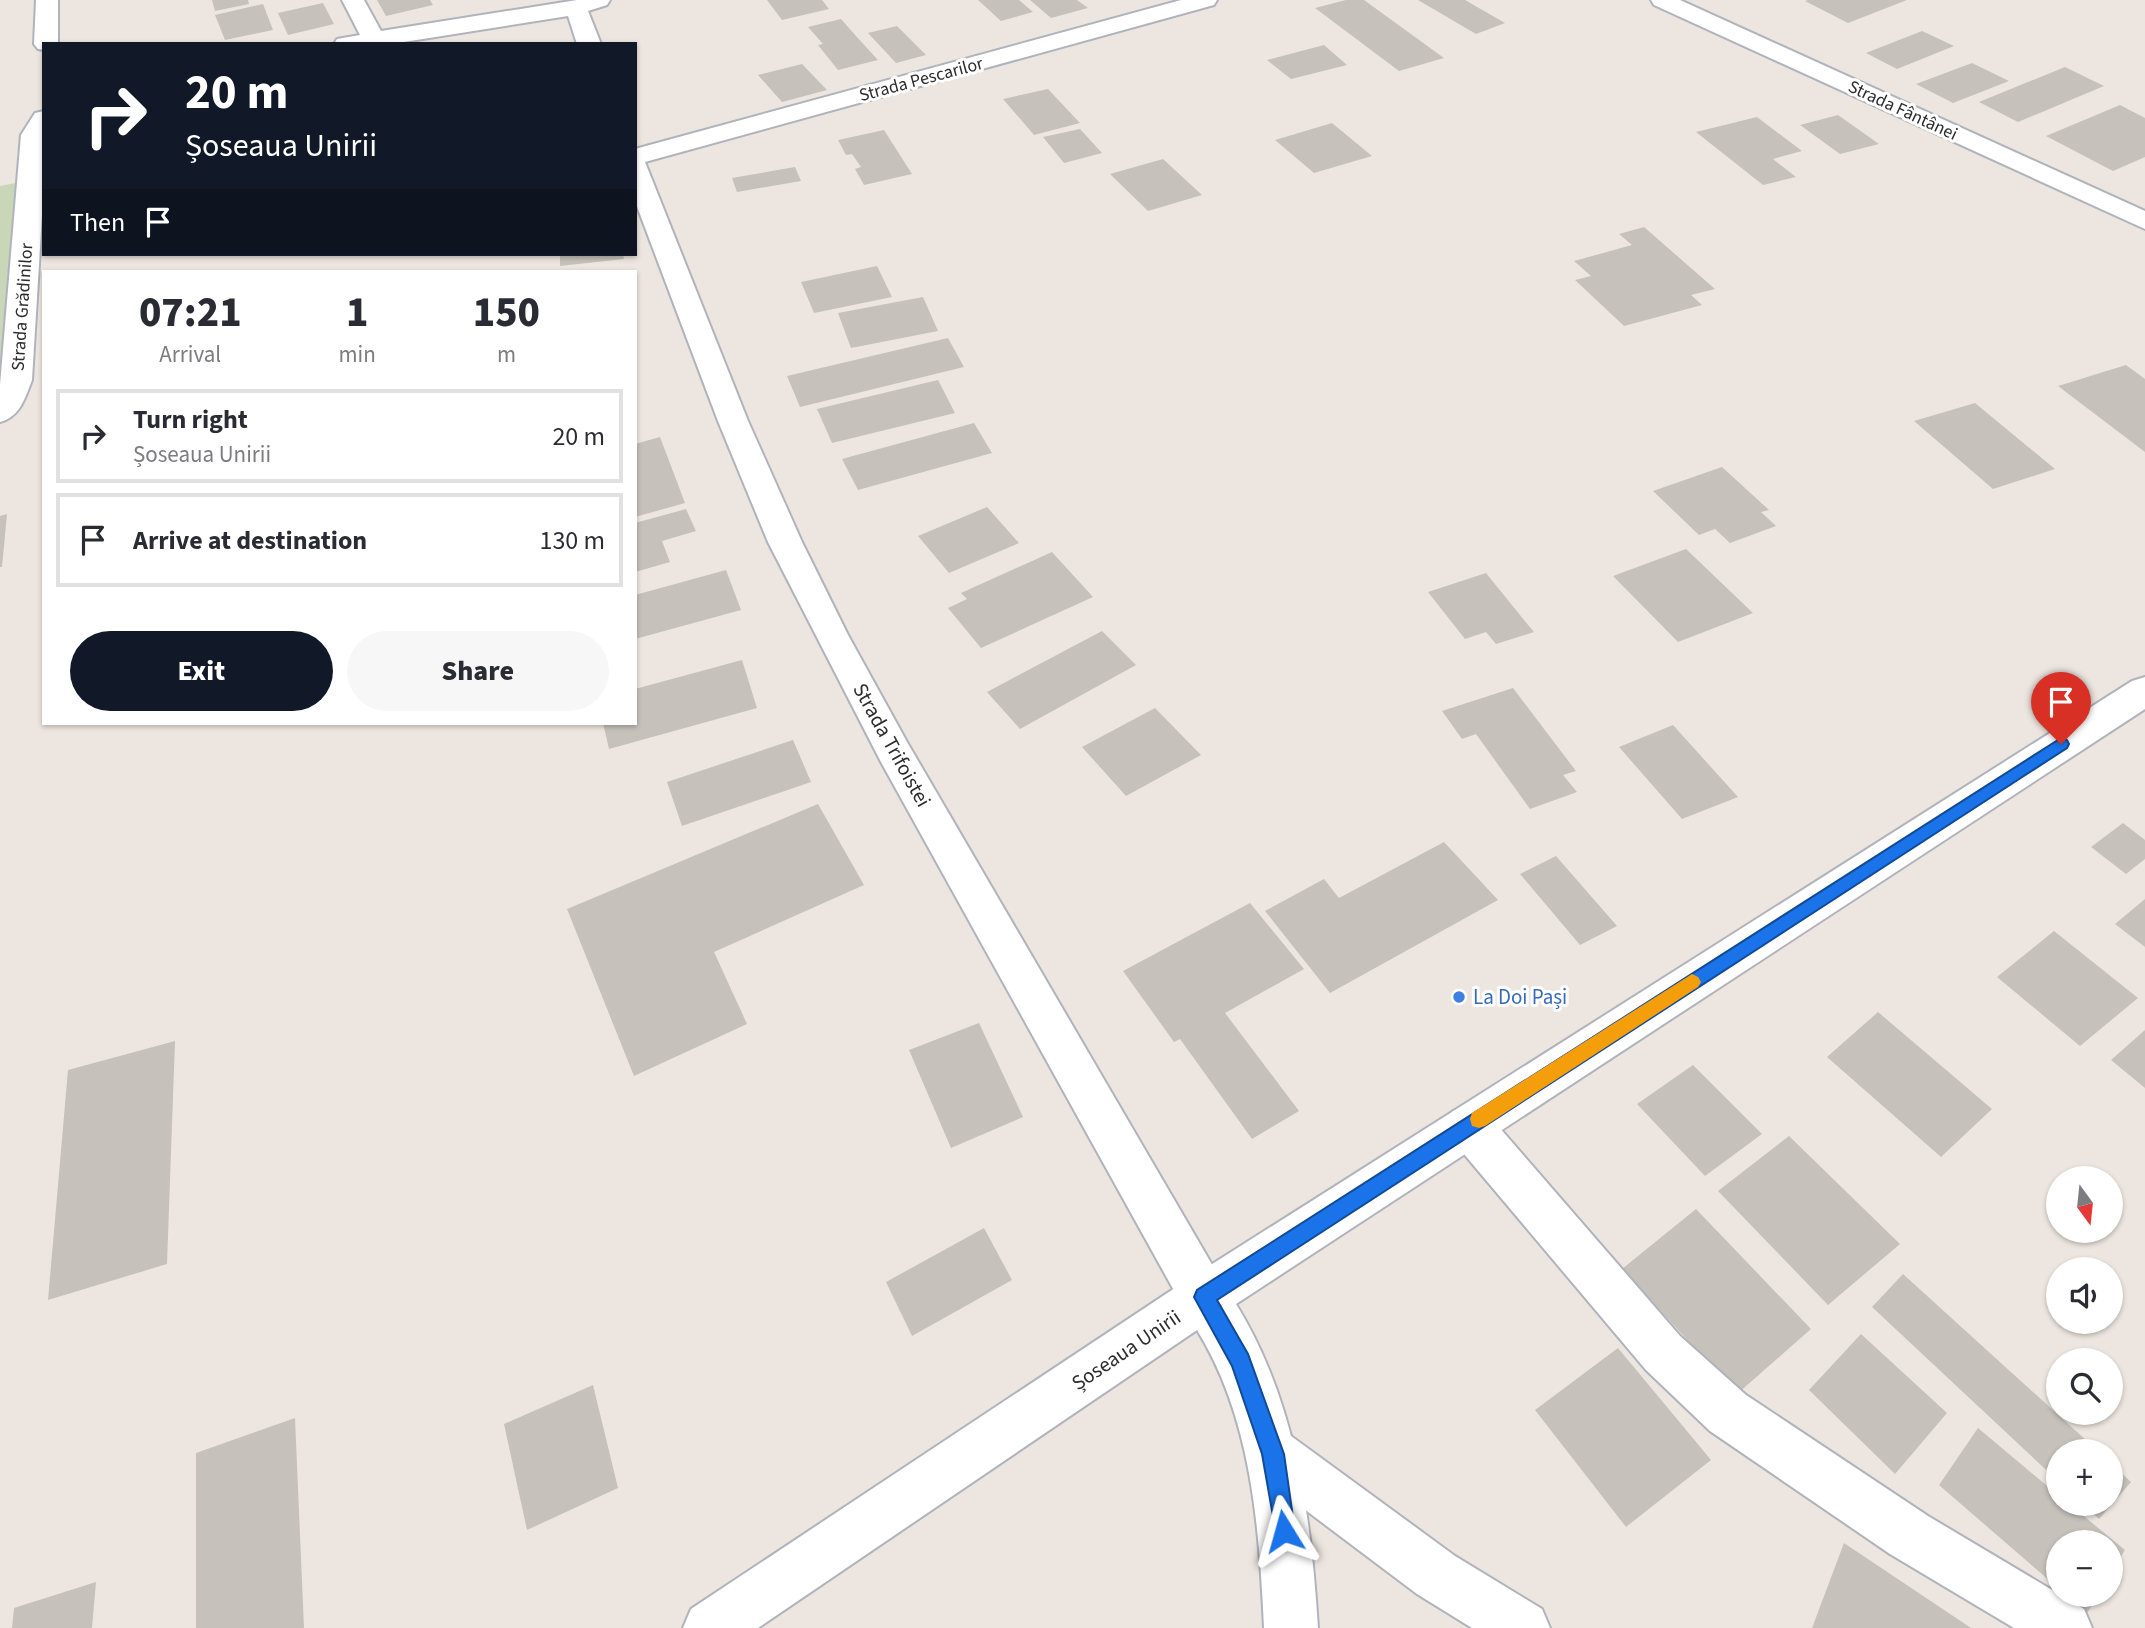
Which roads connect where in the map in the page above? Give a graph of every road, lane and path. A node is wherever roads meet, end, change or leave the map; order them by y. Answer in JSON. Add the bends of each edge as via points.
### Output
{"nodes":[{"id":1,"x":47,"y":0,"type":"edge"},
{"id":2,"x":353,"y":0,"type":"edge"},
{"id":3,"x":599,"y":0,"type":"edge"},
{"id":4,"x":1206,"y":0,"type":"edge"},
{"id":5,"x":1662,"y":0,"type":"edge"},
{"id":6,"x":576,"y":8,"type":"junction"},
{"id":7,"x":374,"y":39,"type":"junction"},
{"id":8,"x":46,"y":42,"type":"edge"},
{"id":9,"x":357,"y":42,"type":"edge"},
{"id":10,"x":589,"y":42,"type":"edge"},
{"id":11,"x":42,"y":121,"type":"edge"},
{"id":12,"x":637,"y":156,"type":"edge"},
{"id":13,"x":637,"y":171,"type":"edge"},
{"id":14,"x":2145,"y":221,"type":"edge"},
{"id":15,"x":0,"y":412,"type":"edge"},
{"id":16,"x":2145,"y":691,"type":"edge"},
{"id":17,"x":1469,"y":1126,"type":"junction"},
{"id":18,"x":1204,"y":1297,"type":"junction"},
{"id":19,"x":1273,"y":1454,"type":"junction"},
{"id":20,"x":710,"y":1628,"type":"edge"},
{"id":21,"x":1291,"y":1628,"type":"edge"},
{"id":22,"x":1523,"y":1628,"type":"edge"},
{"id":23,"x":2066,"y":1628,"type":"edge"}],
"edges":[{"from":1,"to":8,"type":"street"},
{"from":2,"to":7,"type":"street"},
{"from":3,"to":6,"type":"street"},
{"from":4,"to":12,"type":"street","name":"Strada Pescarilor"},
{"from":5,"to":14,"type":"street","name":"Strada Fântânei"},
{"from":6,"to":7,"type":"street"},
{"from":6,"to":10,"type":"street"},
{"from":7,"to":9,"type":"street"},
{"from":11,"to":15,"type":"street","name":"Strada Grădinilor","via":[[34,135],[17,380]]},
{"from":13,"to":18,"type":"street","name":"Strada Trifoistei","via":[[733,421],[831,635]]},
{"from":16,"to":17,"type":"street","name":"Șoseaua Unirii"},
{"from":17,"to":18,"type":"street","name":"Șoseaua Unirii"},
{"from":17,"to":23,"type":"street","via":[[1663,1353],[1728,1413],[1909,1535]]},
{"from":18,"to":19,"type":"street","name":"Strada Trifoistei","via":[[1241,1361]]},
{"from":18,"to":20,"type":"street","name":"Șoseaua Unirii"},
{"from":19,"to":21,"type":"street","name":"Strada Trifoistei","via":[[1288,1557]]},
{"from":19,"to":22,"type":"street","via":[[1436,1575]]}]}
